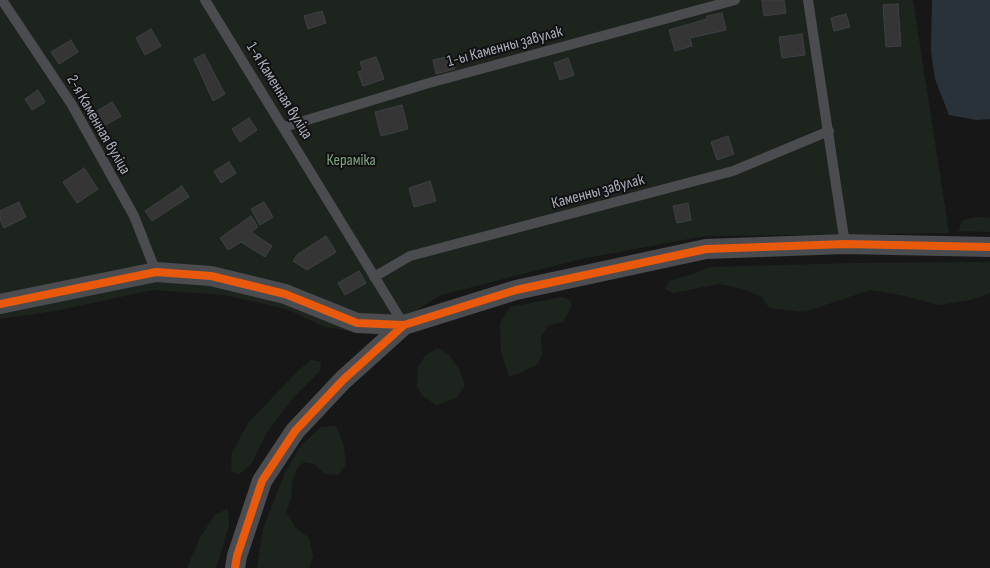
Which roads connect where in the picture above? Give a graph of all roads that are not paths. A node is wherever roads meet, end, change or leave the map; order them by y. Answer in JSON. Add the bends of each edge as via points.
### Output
{"nodes":[{"id":1,"x":2,"y":0,"type":"edge"},
{"id":2,"x":205,"y":0,"type":"edge"},
{"id":3,"x":736,"y":0,"type":"edge"},
{"id":4,"x":808,"y":0,"type":"edge"},
{"id":5,"x":284,"y":127,"type":"junction"},
{"id":6,"x":829,"y":132,"type":"junction"},
{"id":7,"x":845,"y":244,"type":"junction"},
{"id":8,"x":990,"y":247,"type":"edge"},
{"id":9,"x":156,"y":272,"type":"junction"},
{"id":10,"x":374,"y":277,"type":"junction"},
{"id":11,"x":0,"y":304,"type":"edge"},
{"id":12,"x":404,"y":325,"type":"junction"},
{"id":13,"x":235,"y":568,"type":"edge"}],
"edges":[{"from":1,"to":9,"type":"lane","name":"2-я Каменная вуліца","via":[[72,105],[134,216]]},
{"from":2,"to":5,"type":"lane","name":"1-я Каменная вуліца"},
{"from":3,"to":5,"type":"lane","name":"1-ы Каменны завулак","via":[[429,83]]},
{"from":4,"to":6,"type":"lane"},
{"from":5,"to":10,"type":"lane","name":"1-я Каменная вуліца"},
{"from":6,"to":7,"type":"lane"},
{"from":6,"to":10,"type":"lane","name":"Каменны завулак","via":[[733,171],[410,256]]},
{"from":7,"to":8,"type":"street"},
{"from":7,"to":12,"type":"street","via":[[706,249],[516,290]]},
{"from":9,"to":11,"type":"street"},
{"from":9,"to":12,"type":"street","via":[[211,276],[285,294],[357,323]]},
{"from":10,"to":12,"type":"lane","name":"1-я Каменная вуліца"},
{"from":12,"to":13,"type":"street","via":[[343,380],[295,431],[262,482]]}]}
